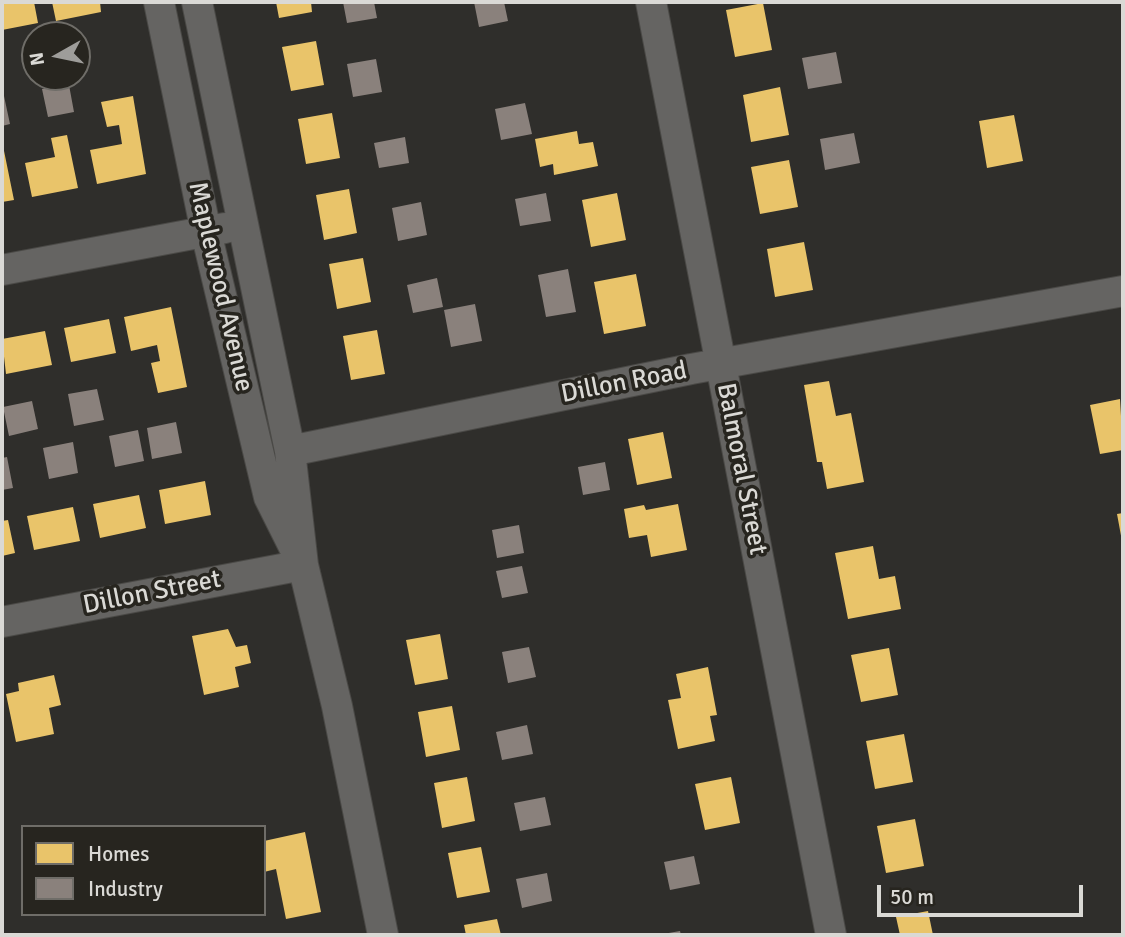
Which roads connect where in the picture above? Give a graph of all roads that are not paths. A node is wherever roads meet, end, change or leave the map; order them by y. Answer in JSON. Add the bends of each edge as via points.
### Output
{"nodes":[{"id":1,"x":159,"y":2,"type":"edge"},
{"id":2,"x":197,"y":2,"type":"edge"},
{"id":3,"x":651,"y":2,"type":"edge"},
{"id":4,"x":243,"y":225,"type":"junction"},
{"id":5,"x":206,"y":232,"type":"junction"},
{"id":6,"x":2,"y":270,"type":"edge"},
{"id":7,"x":1123,"y":291,"type":"edge"},
{"id":8,"x":721,"y":365,"type":"junction"},
{"id":9,"x":290,"y":452,"type":"junction"},
{"id":10,"x":303,"y":565,"type":"junction"},
{"id":11,"x":2,"y":622,"type":"edge"},
{"id":12,"x":383,"y":935,"type":"edge"},
{"id":13,"x":831,"y":935,"type":"edge"}],
"edges":[{"from":1,"to":5,"type":"street","name":"Maplewood Avenue"},
{"from":2,"to":4,"type":"street","name":"Maplewood Avenue"},
{"from":3,"to":8,"type":"street","name":"Balmoral Street"},
{"from":4,"to":5,"type":"street"},
{"from":4,"to":9,"type":"street","name":"Maplewood Avenue"},
{"from":5,"to":6,"type":"street"},
{"from":5,"to":10,"type":"street","name":"Maplewood Avenue","via":[[269,497]]},
{"from":7,"to":8,"type":"street","name":"Dillon Road"},
{"from":8,"to":9,"type":"street","name":"Dillon Road"},
{"from":8,"to":13,"type":"street","name":"Balmoral Street"},
{"from":9,"to":10,"type":"street","name":"Maplewood Avenue"},
{"from":10,"to":11,"type":"street","name":"Dillon Street"},
{"from":10,"to":12,"type":"street","name":"Maplewood Avenue"}]}
